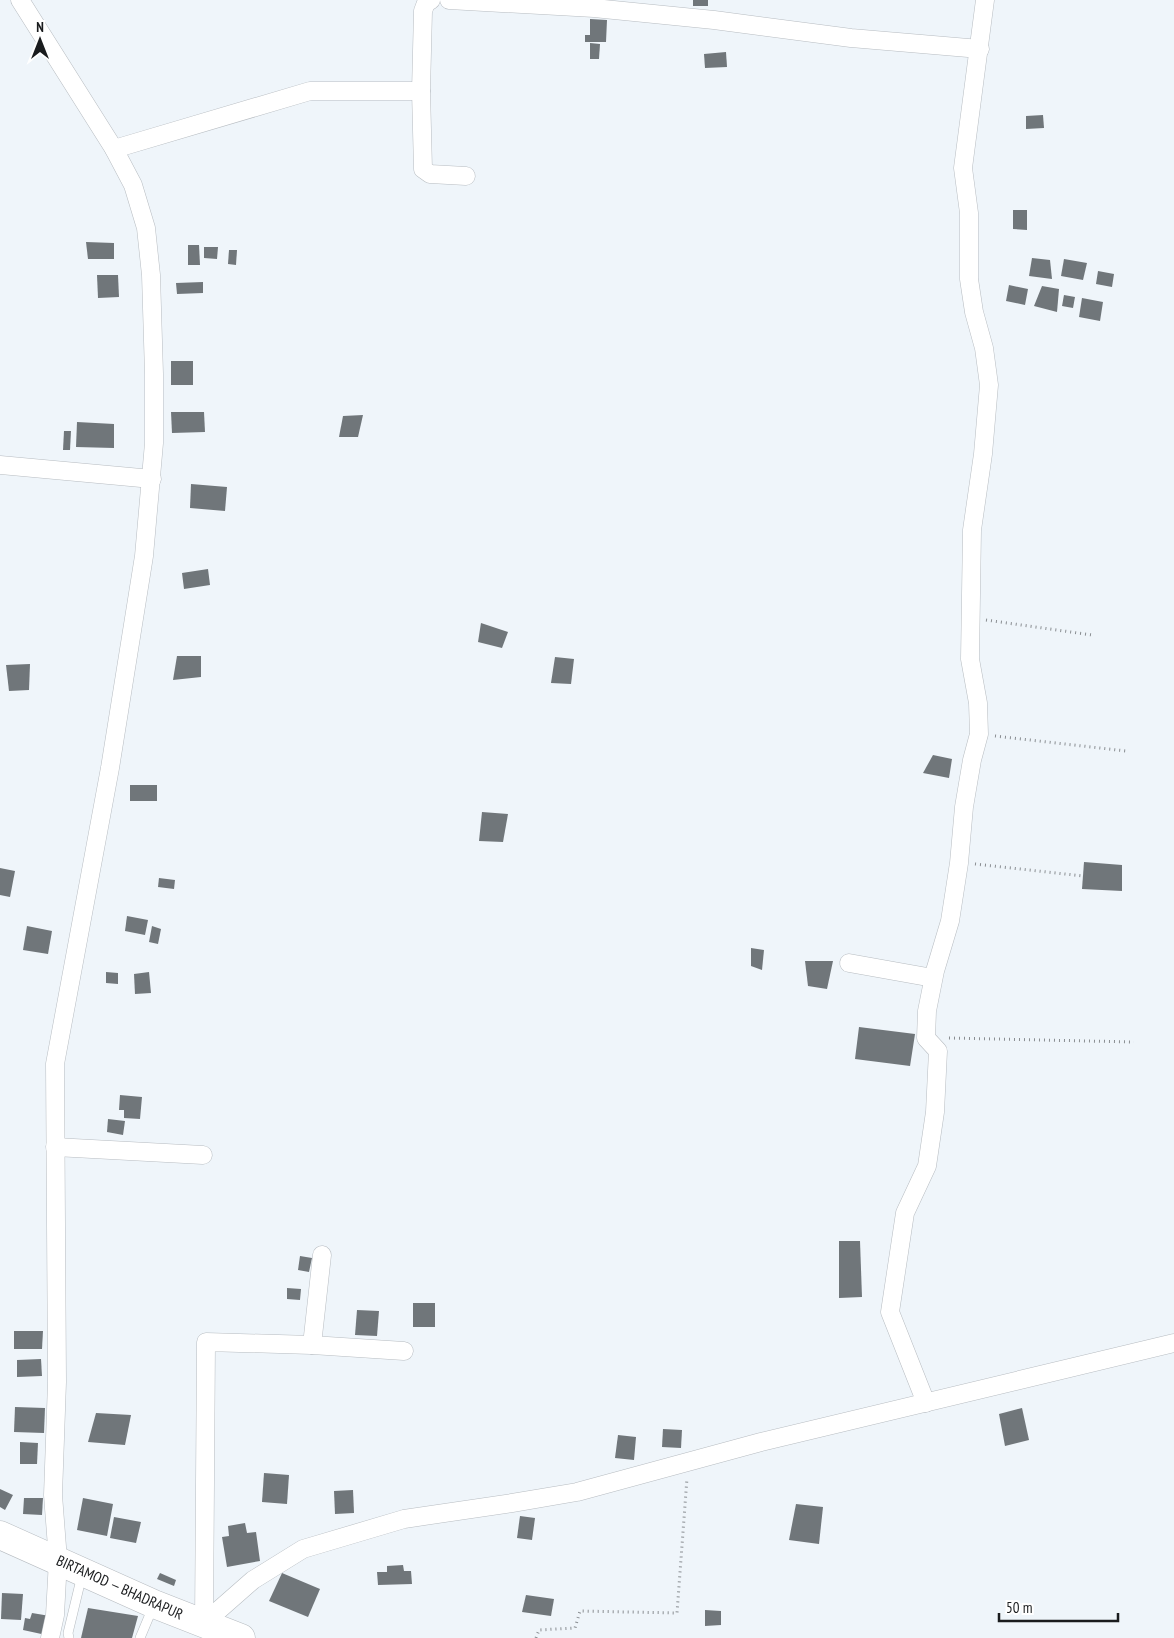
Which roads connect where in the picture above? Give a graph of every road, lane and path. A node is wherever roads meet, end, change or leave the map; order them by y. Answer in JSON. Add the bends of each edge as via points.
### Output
{"nodes":[{"id":1,"x":20,"y":0,"type":"edge"},
{"id":2,"x":431,"y":0,"type":"edge"},
{"id":3,"x":449,"y":0,"type":"edge"},
{"id":4,"x":985,"y":0,"type":"edge"},
{"id":5,"x":980,"y":49,"type":"junction"},
{"id":6,"x":421,"y":92,"type":"junction"},
{"id":7,"x":114,"y":149,"type":"junction"},
{"id":8,"x":466,"y":176,"type":"dead end"},
{"id":9,"x":0,"y":465,"type":"edge"},
{"id":10,"x":152,"y":479,"type":"junction"},
{"id":11,"x":971,"y":618,"type":"junction"},
{"id":12,"x":1092,"y":635,"type":"dead end"},
{"id":13,"x":979,"y":734,"type":"junction"},
{"id":14,"x":1126,"y":751,"type":"dead end"},
{"id":15,"x":959,"y":863,"type":"junction"},
{"id":16,"x":1083,"y":876,"type":"dead end"},
{"id":17,"x":849,"y":963,"type":"dead end"},
{"id":18,"x":933,"y":978,"type":"junction"},
{"id":19,"x":926,"y":1038,"type":"junction"},
{"id":20,"x":1134,"y":1042,"type":"dead end"},
{"id":21,"x":55,"y":1147,"type":"junction"},
{"id":22,"x":203,"y":1155,"type":"dead end"},
{"id":23,"x":322,"y":1255,"type":"dead end"},
{"id":24,"x":1174,"y":1343,"type":"edge"},
{"id":25,"x":312,"y":1345,"type":"junction"},
{"id":26,"x":404,"y":1351,"type":"dead end"},
{"id":27,"x":926,"y":1403,"type":"junction"},
{"id":28,"x":689,"y":1462,"type":"junction"},
{"id":29,"x":0,"y":1535,"type":"edge"},
{"id":30,"x":58,"y":1560,"type":"junction"},
{"id":31,"x":83,"y":1573,"type":"junction"},
{"id":32,"x":154,"y":1604,"type":"junction"},
{"id":33,"x":204,"y":1624,"type":"junction"},
{"id":34,"x":50,"y":1638,"type":"edge"},
{"id":35,"x":69,"y":1638,"type":"edge"},
{"id":36,"x":140,"y":1638,"type":"edge"},
{"id":37,"x":241,"y":1638,"type":"edge"},
{"id":38,"x":536,"y":1638,"type":"edge"}],
"edges":[{"from":1,"to":7,"type":"street"},
{"from":2,"to":6,"type":"street","via":[[422,11]]},
{"from":3,"to":5,"type":"street","via":[[594,8],[851,38]]},
{"from":4,"to":5,"type":"street"},
{"from":5,"to":11,"type":"street","via":[[963,168],[969,213],[969,278],[984,348],[988,385],[983,454],[972,530]]},
{"from":6,"to":7,"type":"street","via":[[310,92]]},
{"from":6,"to":8,"type":"street","via":[[423,169],[430,174]]},
{"from":7,"to":10,"type":"street","via":[[133,185],[146,228],[154,374]]},
{"from":9,"to":10,"type":"street"},
{"from":10,"to":21,"type":"street","via":[[144,556],[111,758],[55,1064]]},
{"from":11,"to":12,"type":"path"},
{"from":11,"to":13,"type":"street","via":[[970,659],[978,703]]},
{"from":13,"to":14,"type":"path"},
{"from":13,"to":15,"type":"street","via":[[964,807]]},
{"from":15,"to":16,"type":"path"},
{"from":15,"to":18,"type":"street","via":[[950,922]]},
{"from":17,"to":18,"type":"street"},
{"from":18,"to":19,"type":"street"},
{"from":19,"to":20,"type":"path"},
{"from":19,"to":27,"type":"street","via":[[938,1051],[935,1112],[927,1166],[904,1212],[890,1312]]},
{"from":21,"to":22,"type":"street"},
{"from":21,"to":30,"type":"street","via":[[57,1382],[53,1495]]},
{"from":23,"to":25,"type":"street"},
{"from":24,"to":27,"type":"street"},
{"from":25,"to":26,"type":"street"},
{"from":25,"to":33,"type":"street","via":[[206,1342]]},
{"from":27,"to":28,"type":"street"},
{"from":28,"to":33,"type":"street","via":[[577,1492],[404,1519],[303,1548],[253,1580]]},
{"from":28,"to":38,"type":"path","via":[[677,1613],[580,1610],[575,1628],[540,1630]]},
{"from":29,"to":30,"type":"main road","name":"BIRTAMOD — BHADRAPUR"},
{"from":30,"to":31,"type":"main road","name":"BIRTAMOD — BHADRAPUR"},
{"from":30,"to":34,"type":"street","via":[[55,1615]]},
{"from":31,"to":32,"type":"main road","name":"BIRTAMOD — BHADRAPUR"},
{"from":31,"to":35,"type":"lane"},
{"from":32,"to":33,"type":"main road","name":"BIRTAMOD — BHADRAPUR"},
{"from":32,"to":36,"type":"lane"},
{"from":33,"to":37,"type":"main road","name":"BIRTAMOD — BHADRAPUR"}]}
